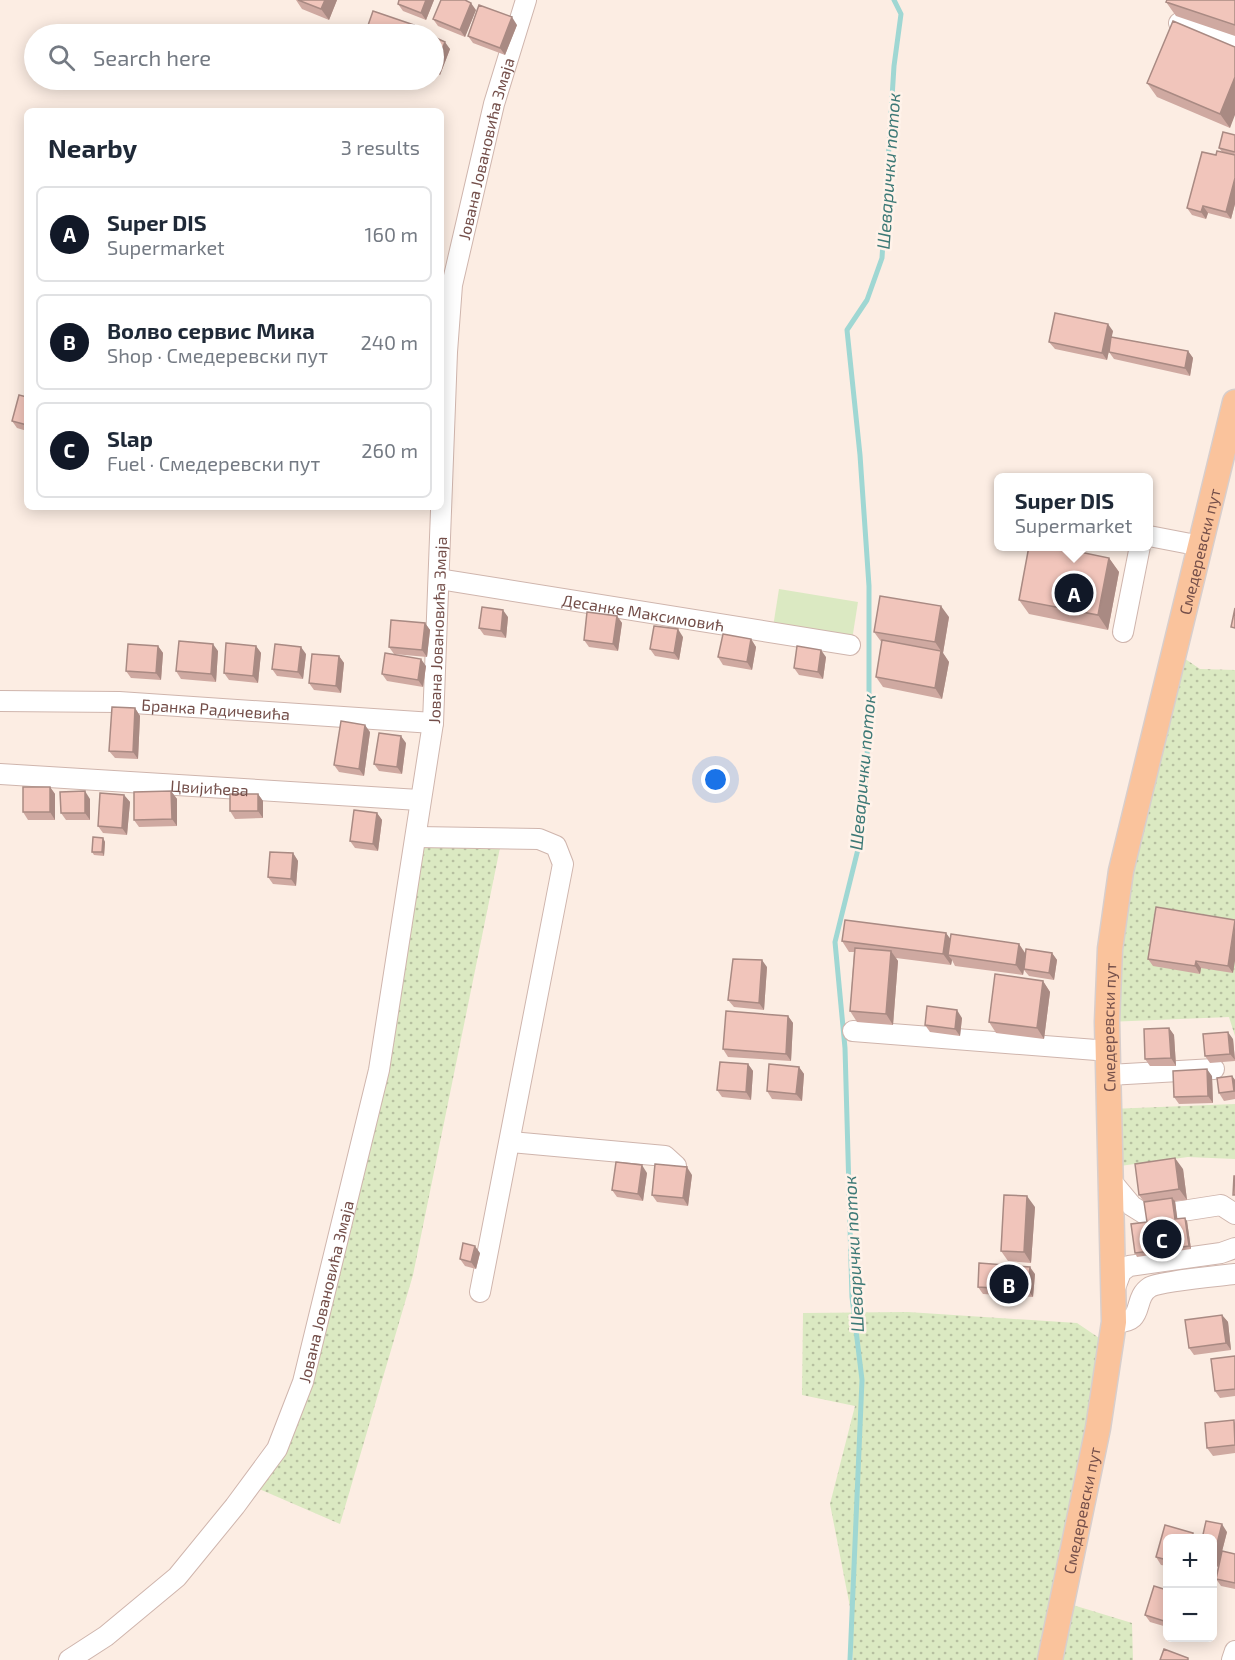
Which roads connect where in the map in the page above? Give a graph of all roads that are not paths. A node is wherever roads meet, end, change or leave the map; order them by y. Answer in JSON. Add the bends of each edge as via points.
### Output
{"nodes":[{"id":1,"x":526,"y":0,"type":"edge"},
{"id":2,"x":1179,"y":23,"type":"edge"},
{"id":3,"x":1235,"y":42,"type":"edge"},
{"id":4,"x":444,"y":352,"type":"edge"},
{"id":5,"x":1235,"y":402,"type":"edge"},
{"id":6,"x":441,"y":510,"type":"edge"},
{"id":7,"x":1153,"y":537,"type":"edge"},
{"id":8,"x":1201,"y":546,"type":"junction"},
{"id":9,"x":1139,"y":551,"type":"edge"},
{"id":10,"x":439,"y":579,"type":"junction"},
{"id":11,"x":1124,"y":632,"type":"dead end"},
{"id":12,"x":850,"y":645,"type":"dead end"},
{"id":13,"x":0,"y":701,"type":"edge"},
{"id":14,"x":433,"y":723,"type":"junction"},
{"id":15,"x":0,"y":774,"type":"edge"},
{"id":16,"x":419,"y":800,"type":"junction"},
{"id":17,"x":417,"y":837,"type":"junction"},
{"id":18,"x":853,"y":1030,"type":"dead end"},
{"id":19,"x":1108,"y":1051,"type":"junction"},
{"id":20,"x":1214,"y":1069,"type":"dead end"},
{"id":21,"x":1109,"y":1075,"type":"junction"},
{"id":22,"x":511,"y":1142,"type":"junction"},
{"id":23,"x":676,"y":1166,"type":"edge"},
{"id":24,"x":1112,"y":1182,"type":"junction"},
{"id":25,"x":1176,"y":1212,"type":"edge"},
{"id":26,"x":1235,"y":1214,"type":"edge"},
{"id":27,"x":1148,"y":1216,"type":"edge"},
{"id":28,"x":1235,"y":1248,"type":"edge"},
{"id":29,"x":1235,"y":1274,"type":"edge"},
{"id":30,"x":1115,"y":1288,"type":"junction"},
{"id":31,"x":480,"y":1292,"type":"dead end"},
{"id":32,"x":1114,"y":1323,"type":"junction"},
{"id":33,"x":1235,"y":1651,"type":"edge"},
{"id":34,"x":69,"y":1660,"type":"edge"},
{"id":35,"x":1050,"y":1660,"type":"edge"},
{"id":36,"x":1232,"y":1660,"type":"edge"}],
"edges":[{"from":1,"to":4,"type":"street","name":"Јована Јовановића Змаја","via":[[494,104],[465,226],[450,296]]},
{"from":2,"to":3,"type":"street"},
{"from":5,"to":8,"type":"main road","name":"Смедеревски пут"},
{"from":6,"to":10,"type":"street","name":"Јована Јовановића Змаја"},
{"from":7,"to":8,"type":"street"},
{"from":8,"to":19,"type":"main road","name":"Смедеревски пут","via":[[1121,871],[1110,949]]},
{"from":9,"to":11,"type":"street"},
{"from":10,"to":12,"type":"street","name":"Десанке Максимовић"},
{"from":10,"to":14,"type":"street","name":"Јована Јовановића Змаја"},
{"from":13,"to":14,"type":"street","name":"Бранка Радичевића","via":[[119,702]]},
{"from":14,"to":16,"type":"street","name":"Јована Јовановића Змаја"},
{"from":15,"to":16,"type":"street","name":"Цвијићева"},
{"from":16,"to":17,"type":"street","name":"Јована Јовановића Змаја"},
{"from":17,"to":22,"type":"street","via":[[539,839],[556,846],[561,856],[561,874]]},
{"from":17,"to":34,"type":"street","name":"Јована Јовановића Змаја","via":[[376,1081],[303,1382],[277,1449],[177,1577],[106,1636]]},
{"from":18,"to":19,"type":"street"},
{"from":19,"to":21,"type":"main road","name":"Смедеревски пут"},
{"from":20,"to":21,"type":"street"},
{"from":21,"to":24,"type":"main road","name":"Смедеревски пут"},
{"from":22,"to":23,"type":"street","via":[[665,1156]]},
{"from":22,"to":31,"type":"street"},
{"from":24,"to":27,"type":"street","via":[[1139,1212]]},
{"from":24,"to":30,"type":"main road","name":"Смедеревски пут"},
{"from":25,"to":26,"type":"street","via":[[1221,1205]]},
{"from":28,"to":30,"type":"street","via":[[1129,1266],[1121,1272]]},
{"from":29,"to":32,"type":"street","via":[[1158,1284],[1143,1294],[1131,1320]]},
{"from":30,"to":32,"type":"main road","name":"Смедеревски пут"},
{"from":32,"to":35,"type":"main road","name":"Смедеревски пут","via":[[1098,1428]]},
{"from":33,"to":36,"type":"street"}]}
